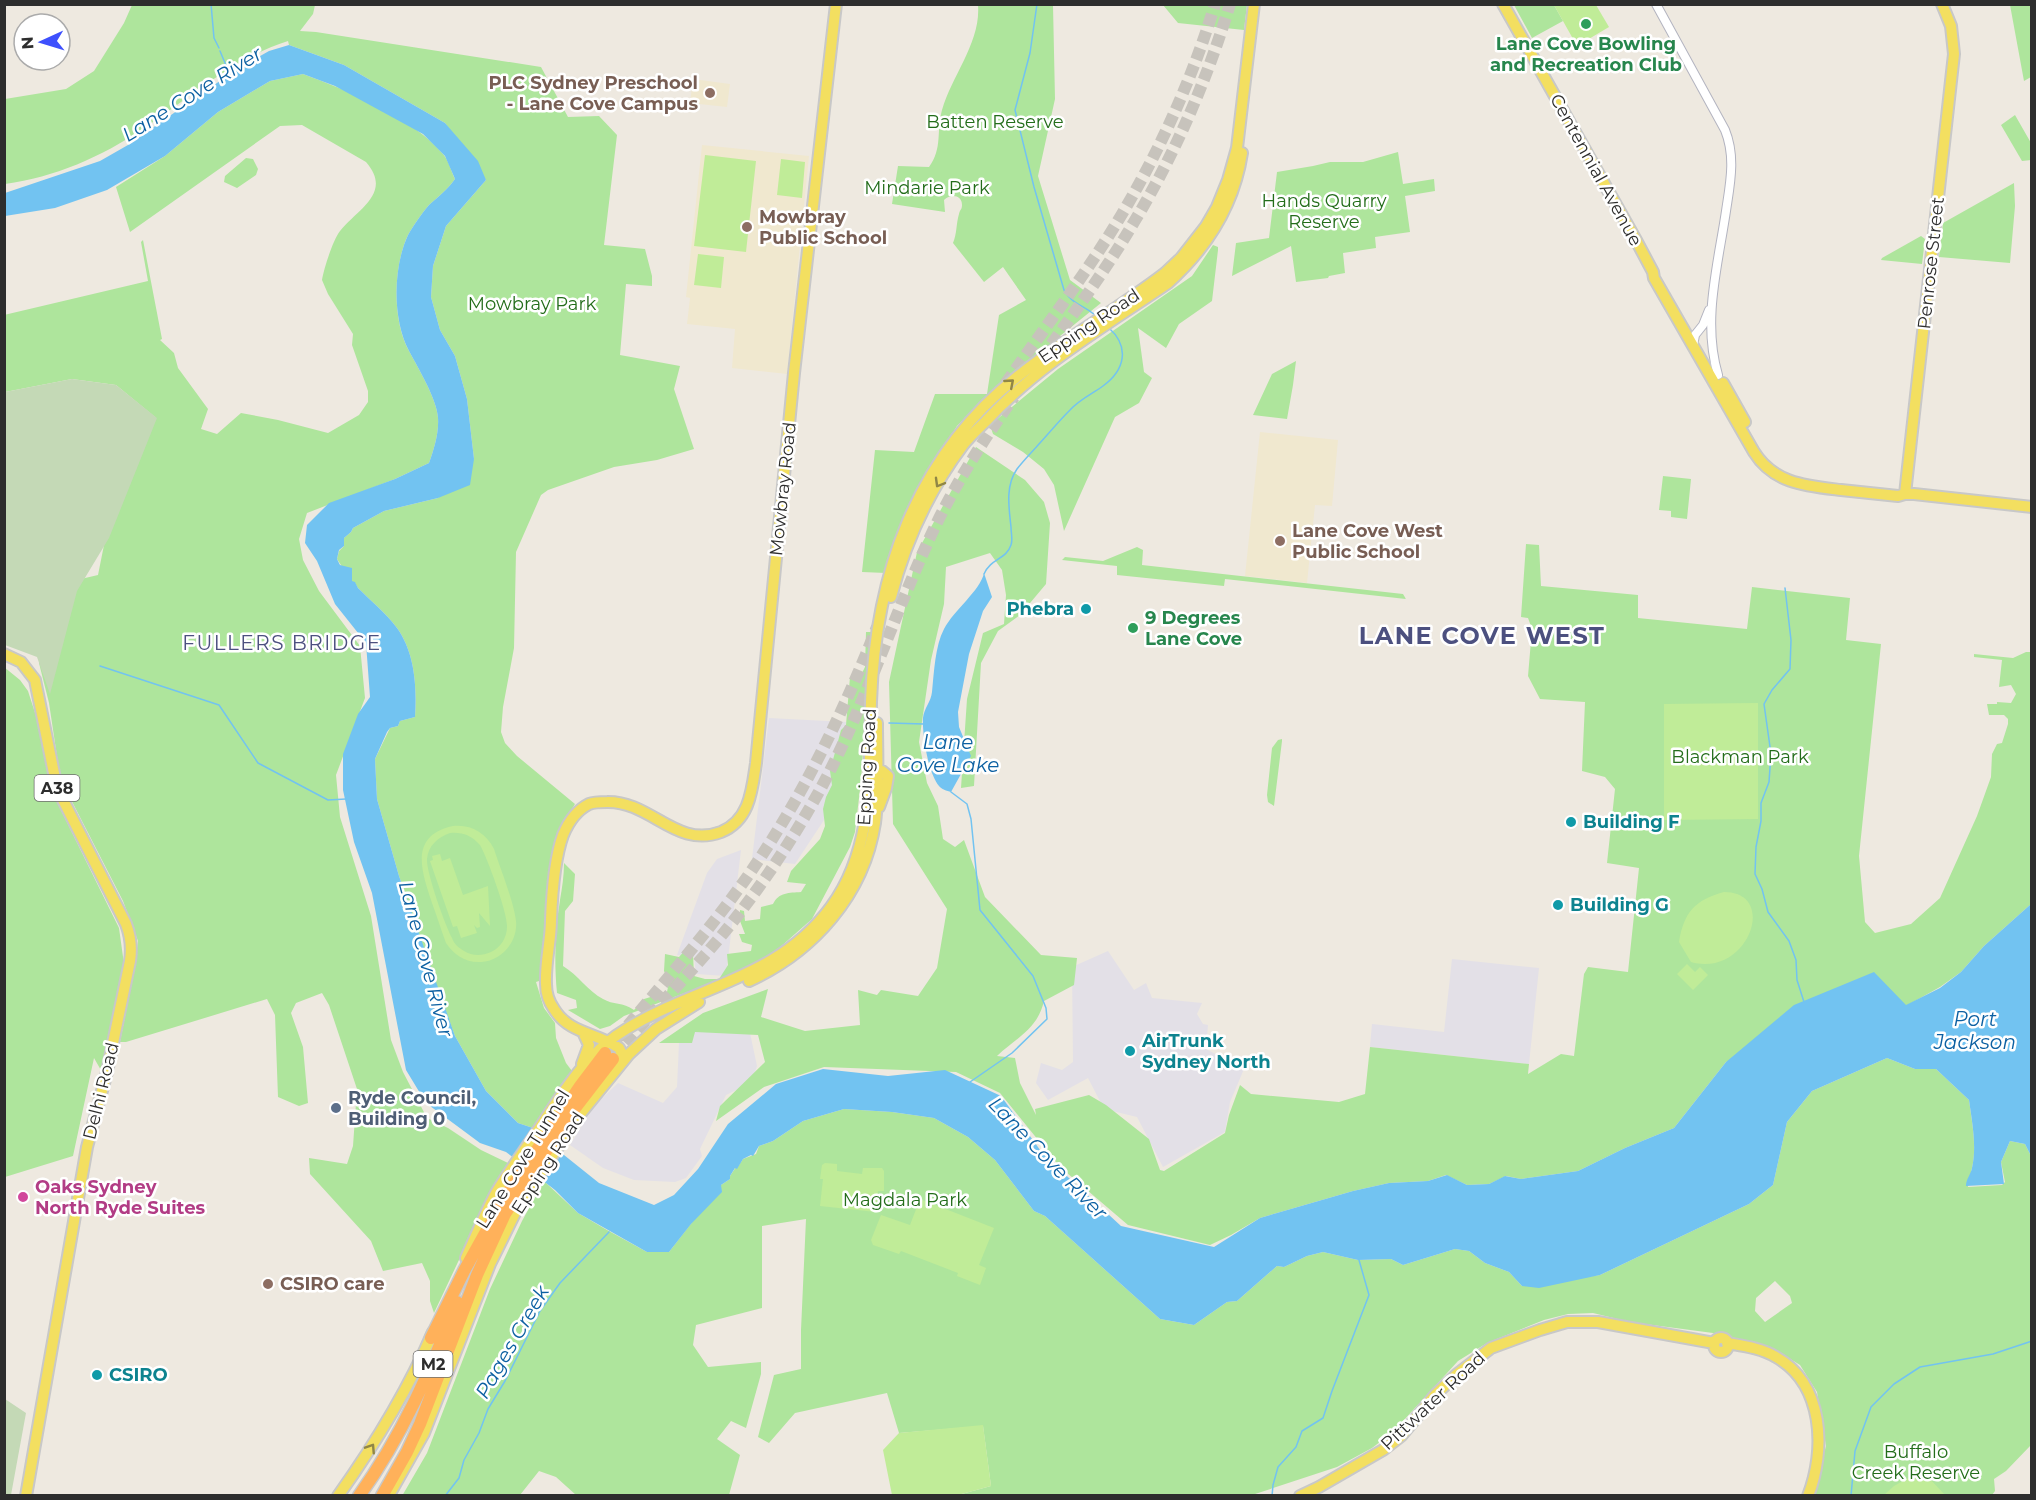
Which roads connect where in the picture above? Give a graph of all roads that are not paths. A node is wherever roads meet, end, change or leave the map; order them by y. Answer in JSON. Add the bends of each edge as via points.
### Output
{"nodes":[{"id":1,"x":836,"y":4,"type":"edge"},
{"id":2,"x":1254,"y":4,"type":"edge"},
{"id":3,"x":1260,"y":4,"type":"edge"},
{"id":4,"x":1503,"y":4,"type":"edge"},
{"id":5,"x":1656,"y":4,"type":"edge"},
{"id":6,"x":1942,"y":4,"type":"edge"},
{"id":7,"x":1210,"y":229,"type":"junction"},
{"id":8,"x":1711,"y":304,"type":"junction"},
{"id":9,"x":1085,"y":333,"type":"junction"},
{"id":10,"x":1694,"y":341,"type":"junction"},
{"id":11,"x":1715,"y":376,"type":"junction"},
{"id":12,"x":1905,"y":494,"type":"junction"},
{"id":13,"x":2031,"y":507,"type":"edge"},
{"id":14,"x":4,"y":654,"type":"edge"},
{"id":15,"x":4,"y":660,"type":"edge"},
{"id":16,"x":40,"y":702,"type":"junction"},
{"id":17,"x":873,"y":774,"type":"junction"},
{"id":18,"x":693,"y":1004,"type":"junction"},
{"id":19,"x":583,"y":1032,"type":"junction"},
{"id":20,"x":611,"y":1052,"type":"junction"},
{"id":21,"x":578,"y":1072,"type":"junction"},
{"id":22,"x":556,"y":1128,"type":"junction"},
{"id":23,"x":520,"y":1181,"type":"junction"},
{"id":24,"x":489,"y":1225,"type":"junction"},
{"id":25,"x":430,"y":1338,"type":"junction"},
{"id":26,"x":447,"y":1352,"type":"junction"},
{"id":27,"x":26,"y":1496,"type":"edge"},
{"id":28,"x":338,"y":1496,"type":"edge"},
{"id":29,"x":359,"y":1496,"type":"edge"},
{"id":30,"x":368,"y":1496,"type":"edge"},
{"id":31,"x":382,"y":1496,"type":"edge"},
{"id":32,"x":388,"y":1496,"type":"edge"},
{"id":33,"x":1300,"y":1496,"type":"edge"},
{"id":34,"x":1806,"y":1496,"type":"edge"}],
"edges":[{"from":1,"to":19,"type":"main road","name":"Mowbray Road","via":[[749,802],[727,829],[698,837],[678,831],[628,804],[592,803],[578,812],[564,834],[557,859],[546,982],[547,994],[559,1016]]},
{"from":2,"to":7,"type":"main road","name":"Epping Road","via":[[1237,148]]},
{"from":3,"to":7,"type":"main road","name":"Epping Road","via":[[1240,169],[1227,206]]},
{"from":4,"to":10,"type":"main road","name":"Centennial Avenue"},
{"from":5,"to":8,"type":"street","via":[[1731,145],[1729,195]]},
{"from":6,"to":12,"type":"main road","name":"Penrose Street","via":[[1953,33],[1953,70]]},
{"from":7,"to":9,"type":"main road","name":"Epping Road","via":[[1165,273]]},
{"from":7,"to":9,"type":"main road","name":"Epping Road","via":[[1187,266],[1168,283]]},
{"from":8,"to":10,"type":"street"},
{"from":8,"to":11,"type":"street"},
{"from":9,"to":17,"type":"main road","name":"Epping Road","via":[[970,429],[927,503],[894,585],[880,649]]},
{"from":10,"to":11,"type":"main road","name":"Centennial Avenue"},
{"from":11,"to":12,"type":"main road","name":"Centennial Avenue","via":[[1757,456],[1781,477],[1809,486]]},
{"from":12,"to":13,"type":"main road","name":"Centennial Avenue"},
{"from":14,"to":16,"type":"main road","name":"Delhi Road","number":"A38","via":[[31,672]]},
{"from":15,"to":16,"type":"main road","name":"Delhi Road","number":"A38","via":[[27,676]]},
{"from":16,"to":27,"type":"main road","name":"Delhi Road","number":"A38","via":[[57,788],[126,924],[132,947],[109,1063],[87,1147]]},
{"from":17,"to":18,"type":"main road","name":"Epping Road","via":[[885,772],[888,778],[868,851],[847,898],[801,950],[766,973]]},
{"from":17,"to":20,"type":"main road","name":"Epping Road","via":[[866,825],[856,860],[839,894],[815,927],[769,963],[640,1021]]},
{"from":18,"to":20,"type":"main road","name":"Epping Road"},
{"from":18,"to":20,"type":"main road","via":[[652,1020],[619,1040]]},
{"from":19,"to":20,"type":"main road","name":"Mowbray Road"},
{"from":19,"to":21,"type":"main road","via":[[589,1047]]},
{"from":20,"to":21,"type":"main road","name":"Epping Road"},
{"from":20,"to":22,"type":"highway","name":"Lane Cove Tunnel","number":"M2","via":[[583,1096]]},
{"from":21,"to":22,"type":"main road","name":"Epping Road"},
{"from":22,"to":23,"type":"highway","name":"Lane Cove Tunnel","number":"M2"},
{"from":22,"to":23,"type":"main road","name":"Epping Road"},
{"from":23,"to":24,"type":"highway","name":"Lane Cove Tunnel","number":"M2"},
{"from":23,"to":25,"type":"main road","name":"Epping Road","via":[[488,1209]]},
{"from":23,"to":26,"type":"highway","name":"Lane Cove Tunnel","number":"M2"},
{"from":23,"to":32,"type":"main road","name":"Epping Road","via":[[512,1218],[424,1433]]},
{"from":24,"to":25,"type":"highway","number":"M2"},
{"from":24,"to":29,"type":"highway","number":"M2","via":[[416,1400]]},
{"from":28,"to":25,"type":"main road","name":"Epping Road","one_way":true,"via":[[379,1436]]},
{"from":26,"to":30,"type":"highway","number":"M2","via":[[409,1430]]},
{"from":26,"to":31,"type":"highway","number":"M2","via":[[420,1424]]},
{"from":33,"to":34,"type":"main road","name":"Pittwater Road","via":[[1383,1450],[1401,1436],[1456,1375],[1491,1348],[1567,1322],[1598,1322],[1714,1343],[1720,1338],[1726,1346],[1758,1349],[1778,1358],[1797,1375],[1809,1394],[1818,1423],[1817,1465]]}]}
